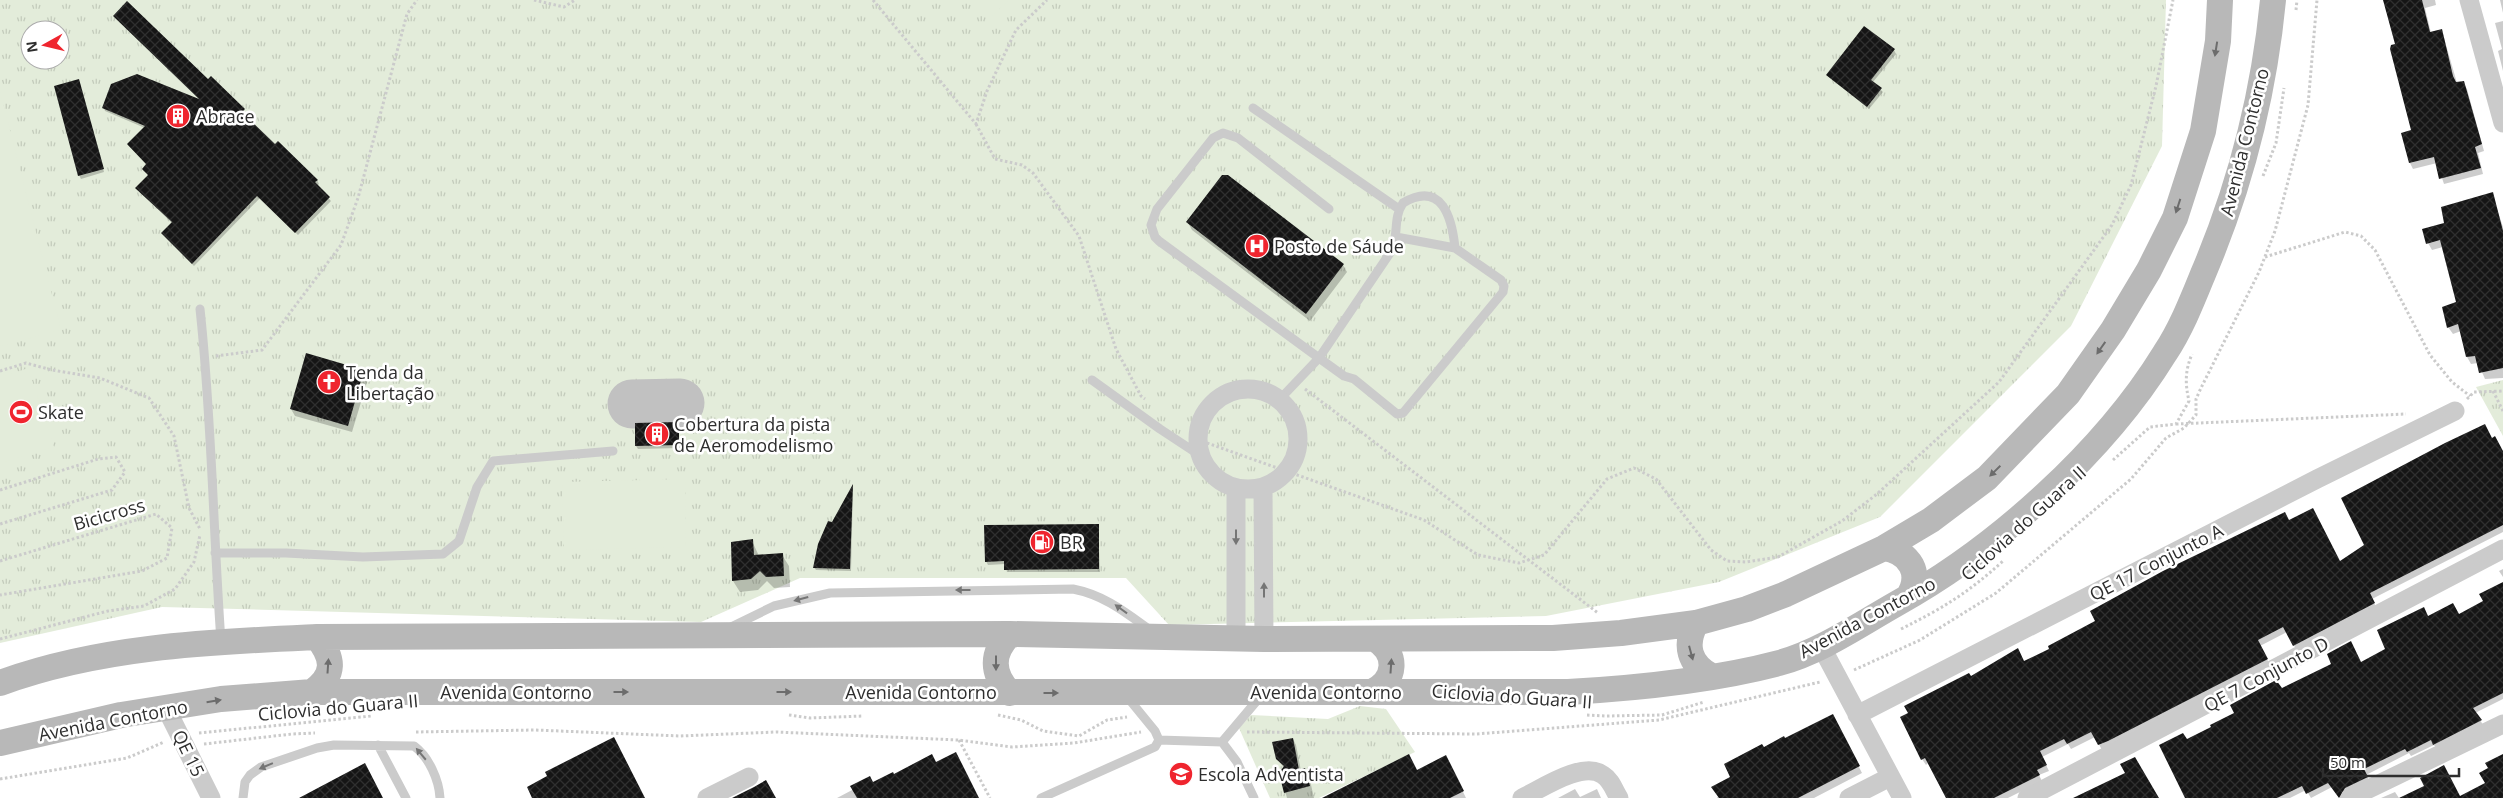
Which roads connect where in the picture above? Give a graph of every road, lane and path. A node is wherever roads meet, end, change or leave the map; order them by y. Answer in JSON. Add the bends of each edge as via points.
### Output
{"nodes":[{"id":1,"x":417,"y":0,"type":"edge"},
{"id":2,"x":534,"y":0,"type":"edge"},
{"id":3,"x":575,"y":0,"type":"edge"},
{"id":4,"x":873,"y":0,"type":"edge"},
{"id":5,"x":1047,"y":0,"type":"edge"},
{"id":6,"x":2173,"y":0,"type":"edge"},
{"id":7,"x":2220,"y":0,"type":"edge"},
{"id":8,"x":2273,"y":0,"type":"edge"},
{"id":9,"x":2297,"y":0,"type":"edge"},
{"id":10,"x":2317,"y":0,"type":"edge"},
{"id":11,"x":2470,"y":0,"type":"edge"},
{"id":12,"x":2295,"y":19,"type":"dead end"},
{"id":13,"x":2285,"y":86,"type":"dead end"},
{"id":14,"x":1253,"y":108,"type":"dead end"},
{"id":15,"x":2503,"y":123,"type":"edge"},
{"id":16,"x":976,"y":124,"type":"junction"},
{"id":17,"x":2262,"y":179,"type":"dead end"},
{"id":18,"x":1329,"y":209,"type":"dead end"},
{"id":19,"x":1399,"y":209,"type":"junction"},
{"id":20,"x":1396,"y":237,"type":"junction"},
{"id":21,"x":1455,"y":248,"type":"junction"},
{"id":22,"x":2265,"y":257,"type":"junction"},
{"id":23,"x":200,"y":309,"type":"dead end"},
{"id":24,"x":2194,"y":350,"type":"dead end"},
{"id":25,"x":205,"y":358,"type":"junction"},
{"id":26,"x":1319,"y":358,"type":"junction"},
{"id":27,"x":0,"y":371,"type":"edge"},
{"id":28,"x":1092,"y":380,"type":"dead end"},
{"id":29,"x":1296,"y":383,"type":"junction"},
{"id":30,"x":2492,"y":391,"type":"junction"},
{"id":31,"x":2503,"y":391,"type":"edge"},
{"id":32,"x":2470,"y":396,"type":"junction"},
{"id":33,"x":1280,"y":399,"type":"junction"},
{"id":34,"x":1148,"y":402,"type":"dead end"},
{"id":35,"x":2456,"y":411,"type":"joint"},
{"id":36,"x":2503,"y":411,"type":"edge"},
{"id":37,"x":2416,"y":413,"type":"dead end"},
{"id":38,"x":2176,"y":424,"type":"junction"},
{"id":39,"x":2188,"y":424,"type":"junction"},
{"id":40,"x":1199,"y":448,"type":"junction"},
{"id":41,"x":612,"y":451,"type":"dead end"},
{"id":42,"x":2112,"y":460,"type":"dead end"},
{"id":43,"x":1287,"y":472,"type":"junction"},
{"id":44,"x":1236,"y":488,"type":"junction"},
{"id":45,"x":1263,"y":488,"type":"junction"},
{"id":46,"x":0,"y":490,"type":"edge"},
{"id":47,"x":0,"y":524,"type":"edge"},
{"id":48,"x":1884,"y":548,"type":"junction"},
{"id":49,"x":2503,"y":549,"type":"edge"},
{"id":50,"x":215,"y":553,"type":"junction"},
{"id":51,"x":2010,"y":555,"type":"dead end"},
{"id":52,"x":1529,"y":560,"type":"junction"},
{"id":53,"x":0,"y":561,"type":"edge"},
{"id":54,"x":0,"y":595,"type":"edge"},
{"id":55,"x":1908,"y":597,"type":"junction"},
{"id":56,"x":1696,"y":624,"type":"junction"},
{"id":57,"x":1899,"y":630,"type":"dead end"},
{"id":58,"x":1621,"y":633,"type":"junction"},
{"id":59,"x":1010,"y":634,"type":"junction"},
{"id":60,"x":317,"y":637,"type":"junction"},
{"id":61,"x":714,"y":637,"type":"junction"},
{"id":62,"x":1160,"y":638,"type":"junction"},
{"id":63,"x":0,"y":639,"type":"edge"},
{"id":64,"x":1236,"y":639,"type":"junction"},
{"id":65,"x":1264,"y":639,"type":"junction"},
{"id":66,"x":1375,"y":639,"type":"junction"},
{"id":67,"x":221,"y":642,"type":"junction"},
{"id":68,"x":1821,"y":646,"type":"junction"},
{"id":69,"x":1838,"y":678,"type":"junction"},
{"id":70,"x":0,"y":684,"type":"edge"},
{"id":71,"x":1710,"y":688,"type":"junction"},
{"id":72,"x":312,"y":692,"type":"junction"},
{"id":73,"x":1264,"y":692,"type":"junction"},
{"id":74,"x":1372,"y":692,"type":"junction"},
{"id":75,"x":1010,"y":693,"type":"junction"},
{"id":76,"x":1125,"y":694,"type":"junction"},
{"id":77,"x":166,"y":708,"type":"junction"},
{"id":78,"x":780,"y":714,"type":"dead end"},
{"id":79,"x":994,"y":714,"type":"dead end"},
{"id":80,"x":1142,"y":714,"type":"junction"},
{"id":81,"x":1586,"y":714,"type":"dead end"},
{"id":82,"x":378,"y":715,"type":"dead end"},
{"id":83,"x":1858,"y":715,"type":"junction"},
{"id":84,"x":869,"y":716,"type":"dead end"},
{"id":85,"x":2503,"y":724,"type":"edge"},
{"id":86,"x":1154,"y":729,"type":"junction"},
{"id":87,"x":409,"y":732,"type":"dead end"},
{"id":88,"x":1231,"y":732,"type":"junction"},
{"id":89,"x":322,"y":733,"type":"dead end"},
{"id":90,"x":958,"y":740,"type":"junction"},
{"id":91,"x":1159,"y":740,"type":"junction"},
{"id":92,"x":184,"y":741,"type":"junction"},
{"id":93,"x":1222,"y":742,"type":"junction"},
{"id":94,"x":0,"y":743,"type":"edge"},
{"id":95,"x":378,"y":745,"type":"junction"},
{"id":96,"x":749,"y":777,"type":"dead end"},
{"id":97,"x":1890,"y":777,"type":"junction"},
{"id":98,"x":0,"y":779,"type":"edge"},
{"id":99,"x":211,"y":798,"type":"edge"},
{"id":100,"x":243,"y":798,"type":"edge"},
{"id":101,"x":406,"y":798,"type":"edge"},
{"id":102,"x":440,"y":798,"type":"edge"},
{"id":103,"x":706,"y":798,"type":"edge"},
{"id":104,"x":990,"y":798,"type":"edge"},
{"id":105,"x":1041,"y":798,"type":"edge"},
{"id":106,"x":1254,"y":798,"type":"edge"},
{"id":107,"x":1522,"y":798,"type":"edge"},
{"id":108,"x":1618,"y":798,"type":"edge"},
{"id":109,"x":1849,"y":798,"type":"edge"},
{"id":110,"x":1902,"y":798,"type":"edge"},
{"id":111,"x":2028,"y":798,"type":"edge"},
{"id":112,"x":2350,"y":798,"type":"edge"}],
"edges":[{"from":1,"to":25,"type":"path","via":[[406,14],[358,198],[341,245],[262,350]]},
{"from":2,"to":3,"type":"path","via":[[564,8]]},
{"from":4,"to":16,"type":"path"},
{"from":5,"to":16,"type":"path","via":[[1016,30],[987,91]]},
{"from":6,"to":52,"type":"path","via":[[2131,185],[2112,225],[1999,382],[1877,494],[1842,521],[1778,557],[1746,562],[1726,561],[1711,550],[1656,479],[1634,468],[1607,479],[1544,555]]},
{"from":7,"to":48,"type":"main road","one_way":true,"via":[[2218,41],[2203,131],[2175,218],[2113,330],[2068,394],[1987,478],[1931,520]]},
{"from":8,"to":55,"type":"main road","name":"Avenida Contorno","via":[[2268,45],[2245,156],[2221,232],[2168,350],[2136,395],[2054,485],[2008,528],[1962,564]]},
{"from":9,"to":12,"type":"path"},
{"from":10,"to":22,"type":"path","via":[[2308,105],[2276,231]]},
{"from":11,"to":15,"type":"street"},
{"from":13,"to":17,"type":"path","via":[[2276,143]]},
{"from":14,"to":19,"type":"lane"},
{"from":16,"to":34,"type":"path","via":[[995,159],[1022,165],[1033,174],[1079,236],[1116,349],[1141,396]]},
{"from":18,"to":26,"type":"lane","via":[[1238,138],[1224,133],[1214,138],[1168,195],[1150,225],[1159,241]]},
{"from":19,"to":20,"type":"lane"},
{"from":19,"to":21,"type":"lane","via":[[1410,199],[1435,199],[1446,209],[1453,228]]},
{"from":20,"to":21,"type":"lane"},
{"from":20,"to":26,"type":"lane","via":[[1390,253]]},
{"from":21,"to":26,"type":"lane","via":[[1501,280],[1503,292],[1403,413],[1397,414],[1354,379],[1344,376]]},
{"from":22,"to":32,"type":"path","via":[[2345,232],[2361,236],[2375,250],[2430,355],[2452,382]]},
{"from":22,"to":39,"type":"path","via":[[2196,399],[2196,415]]},
{"from":23,"to":25,"type":"lane"},
{"from":24,"to":38,"type":"path","via":[[2185,382],[2189,401]]},
{"from":25,"to":50,"type":"lane"},
{"from":26,"to":29,"type":"lane"},
{"from":27,"to":63,"type":"path","via":[[26,363],[100,378],[149,398],[174,436],[189,508],[201,532],[194,562],[175,589],[144,606]]},
{"from":28,"to":40,"type":"lane","via":[[1160,430]]},
{"from":29,"to":33,"type":"lane"},
{"from":29,"to":52,"type":"path"},
{"from":30,"to":31,"type":"path"},
{"from":30,"to":32,"type":"path","via":[[2474,392]]},
{"from":30,"to":36,"type":"path"},
{"from":32,"to":35,"type":"path"},
{"from":33,"to":40,"type":"street","via":[[1250,388],[1219,398],[1204,416]]},
{"from":33,"to":43,"type":"street","via":[[1291,411],[1299,442]]},
{"from":35,"to":83,"type":"street","name":"QE 17 Conjunto A"},
{"from":37,"to":39,"type":"path"},
{"from":38,"to":39,"type":"path"},
{"from":38,"to":42,"type":"path","via":[[2150,427]]},
{"from":39,"to":69,"type":"path","via":[[2166,438],[2131,479],[1996,593],[1920,640]]},
{"from":40,"to":43,"type":"path","via":[[1265,462]]},
{"from":40,"to":44,"type":"street","via":[[1208,470],[1220,481]]},
{"from":41,"to":50,"type":"lane","via":[[493,461],[477,487],[459,541],[444,554],[363,557]]},
{"from":43,"to":45,"type":"street"},
{"from":43,"to":52,"type":"path","via":[[1424,520],[1478,554],[1520,563]]},
{"from":44,"to":45,"type":"street"},
{"from":44,"to":64,"type":"street","one_way":true},
{"from":65,"to":45,"type":"street","one_way":true},
{"from":46,"to":47,"type":"path","name":"Bicicross","via":[[116,456],[125,472],[112,490]]},
{"from":48,"to":55,"type":"main road","via":[[1900,552],[1911,562],[1915,576]]},
{"from":48,"to":56,"type":"main road","via":[[1786,594]]},
{"from":49,"to":111,"type":"street","name":"QE 7 Conjunto D"},
{"from":50,"to":67,"type":"lane"},
{"from":51,"to":57,"type":"path","name":"Ciclovia do Guara II","via":[[1951,604]]},
{"from":52,"to":58,"type":"path"},
{"from":53,"to":54,"type":"path","name":"Bicicross","via":[[156,514],[172,528],[167,558],[142,571]]},
{"from":55,"to":68,"type":"main road","name":"Avenida Contorno"},
{"from":56,"to":58,"type":"main road"},
{"from":56,"to":71,"type":"main road","one_way":true,"via":[[1690,635],[1689,647],[1692,660]]},
{"from":58,"to":66,"type":"main road","via":[[1552,638]]},
{"from":59,"to":61,"type":"main road"},
{"from":59,"to":62,"type":"main road"},
{"from":59,"to":75,"type":"main road","one_way":true,"via":[[1000,644],[995,656],[995,670],[1000,683]]},
{"from":60,"to":61,"type":"main road"},
{"from":60,"to":67,"type":"main road"},
{"from":72,"to":60,"type":"main road","one_way":true,"via":[[327,678],[331,666],[328,654]]},
{"from":62,"to":61,"type":"lane","one_way":true,"via":[[1107,600],[1073,589],[830,593],[774,606]]},
{"from":62,"to":64,"type":"main road"},
{"from":64,"to":65,"type":"main road"},
{"from":65,"to":66,"type":"main road"},
{"from":74,"to":66,"type":"main road","one_way":true,"via":[[1388,680],[1392,662],[1390,652]]},
{"from":67,"to":70,"type":"main road","via":[[111,654],[64,663]]},
{"from":68,"to":69,"type":"street"},
{"from":68,"to":71,"type":"main road","name":"Avenida Contorno"},
{"from":69,"to":83,"type":"street"},
{"from":69,"to":88,"type":"path","via":[[1659,720],[1476,734]]},
{"from":71,"to":74,"type":"main road","name":"Avenida Contorno"},
{"from":71,"to":81,"type":"path","name":"Ciclovia do Guara II","via":[[1662,715]]},
{"from":72,"to":75,"type":"main road","name":"Avenida Contorno","one_way":true},
{"from":77,"to":72,"type":"main road","name":"Avenida Contorno","one_way":true,"via":[[221,699]]},
{"from":73,"to":74,"type":"main road","name":"Avenida Contorno"},
{"from":73,"to":76,"type":"main road","name":"Avenida Contorno"},
{"from":73,"to":88,"type":"lane"},
{"from":75,"to":76,"type":"main road","name":"Avenida Contorno","one_way":true},
{"from":76,"to":80,"type":"lane"},
{"from":77,"to":92,"type":"street","name":"QE 15"},
{"from":77,"to":94,"type":"main road","name":"Avenida Contorno"},
{"from":78,"to":84,"type":"path","via":[[810,718]]},
{"from":79,"to":80,"type":"path","via":[[1021,720],[1043,731],[1078,736],[1107,720]]},
{"from":80,"to":86,"type":"lane"},
{"from":82,"to":92,"type":"path","name":"Ciclovia do Guara II"},
{"from":83,"to":97,"type":"street"},
{"from":85,"to":112,"type":"street"},
{"from":86,"to":90,"type":"path","via":[[1074,743],[1012,747]]},
{"from":86,"to":91,"type":"lane"},
{"from":87,"to":90,"type":"path","via":[[535,730],[680,736],[776,732]]},
{"from":88,"to":93,"type":"lane"},
{"from":89,"to":92,"type":"path"},
{"from":90,"to":104,"type":"path"},
{"from":91,"to":93,"type":"lane"},
{"from":91,"to":105,"type":"lane","via":[[1155,747]]},
{"from":92,"to":98,"type":"path","name":"Ciclovia do Guara II","via":[[127,758]]},
{"from":92,"to":99,"type":"street","name":"QE 15"},
{"from":93,"to":106,"type":"lane","via":[[1237,762]]},
{"from":95,"to":100,"type":"lane","one_way":true,"via":[[334,745],[261,767],[245,782]]},
{"from":95,"to":101,"type":"lane"},
{"from":102,"to":95,"type":"lane","one_way":true,"via":[[437,781],[420,750],[414,746]]},
{"from":96,"to":103,"type":"street"},
{"from":97,"to":109,"type":"street"},
{"from":97,"to":110,"type":"street"},
{"from":107,"to":108,"type":"street","via":[[1570,774],[1592,771],[1609,779]]}]}
